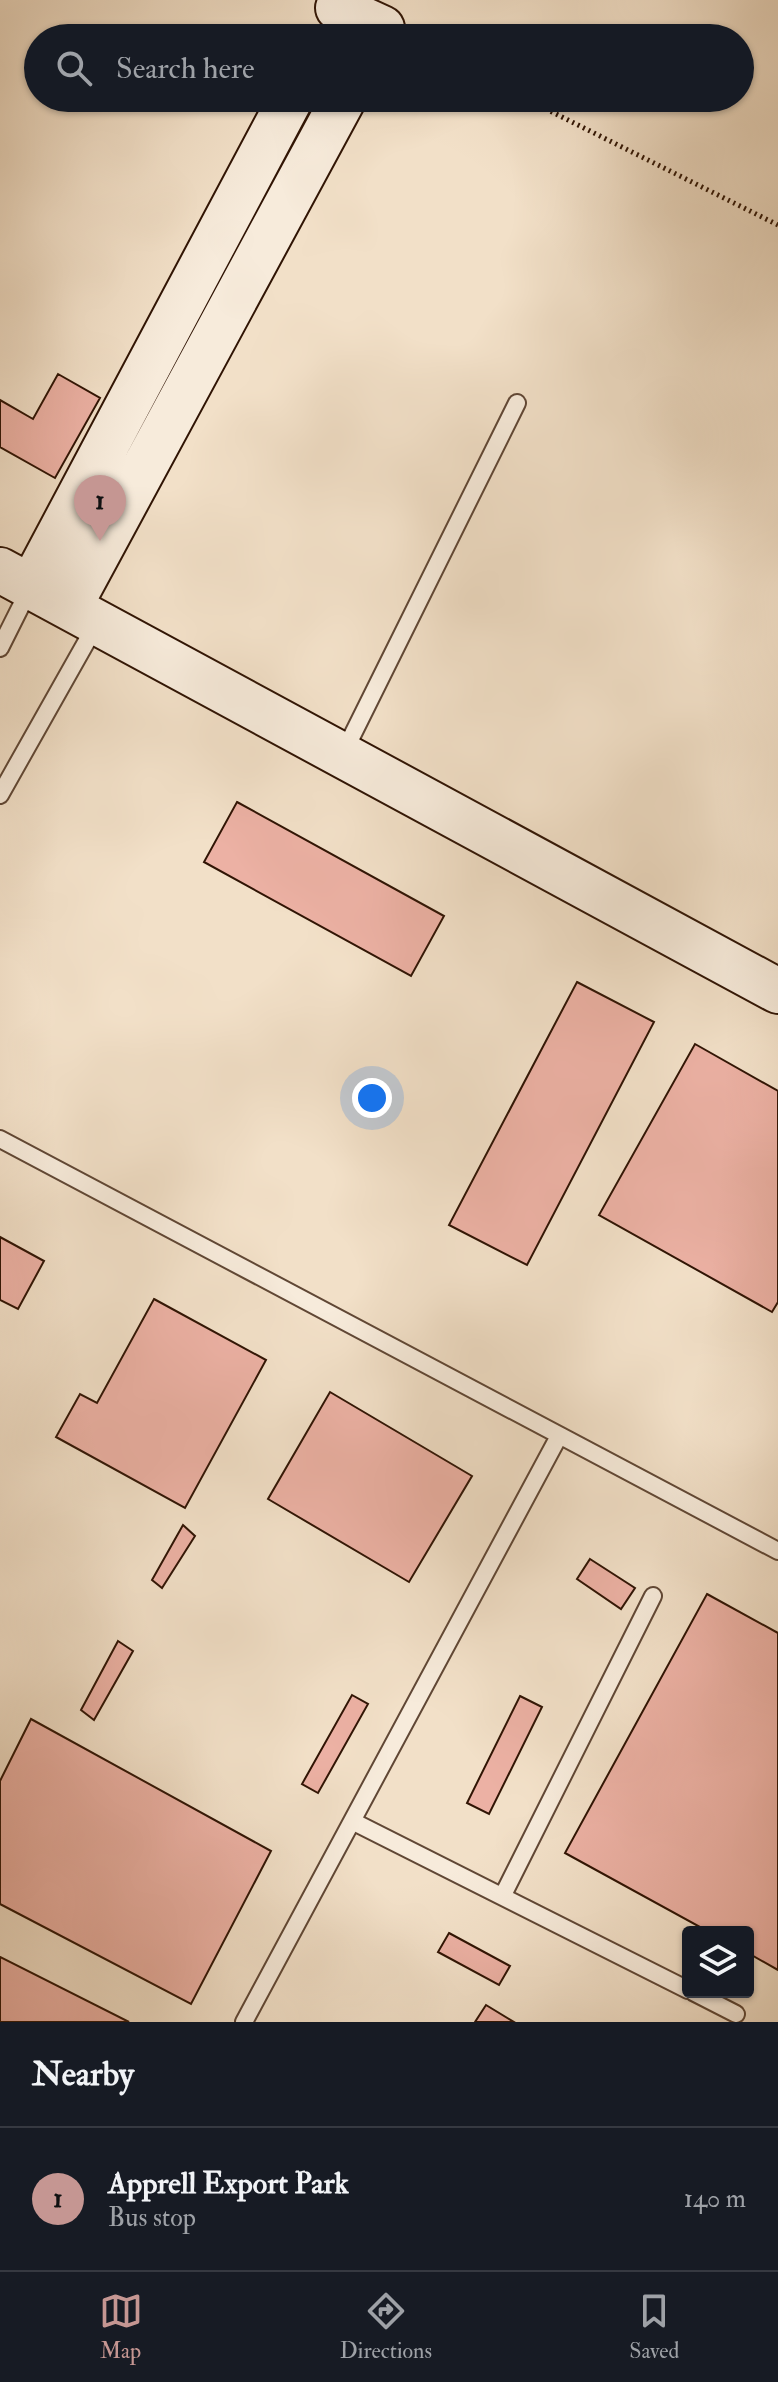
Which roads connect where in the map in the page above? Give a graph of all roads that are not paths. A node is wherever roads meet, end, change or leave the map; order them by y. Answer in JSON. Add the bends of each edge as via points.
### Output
{"nodes":[{"id":1,"x":334,"y":15,"type":"edge"},
{"id":2,"x":385,"y":22,"type":"edge"},
{"id":3,"x":283,"y":112,"type":"edge"},
{"id":4,"x":337,"y":112,"type":"edge"},
{"id":5,"x":517,"y":403,"type":"dead end"},
{"id":6,"x":15,"y":579,"type":"edge"},
{"id":7,"x":83,"y":614,"type":"junction"},
{"id":8,"x":0,"y":648,"type":"edge"},
{"id":9,"x":342,"y":755,"type":"junction"},
{"id":10,"x":0,"y":795,"type":"edge"},
{"id":11,"x":778,"y":991,"type":"edge"},
{"id":12,"x":0,"y":1139,"type":"edge"},
{"id":13,"x":559,"y":1436,"type":"junction"},
{"id":14,"x":778,"y":1551,"type":"edge"},
{"id":15,"x":653,"y":1596,"type":"dead end"},
{"id":16,"x":352,"y":1821,"type":"junction"},
{"id":17,"x":503,"y":1895,"type":"junction"},
{"id":18,"x":682,"y":1987,"type":"edge"},
{"id":19,"x":704,"y":1998,"type":"edge"},
{"id":20,"x":736,"y":2014,"type":"dead end"},
{"id":21,"x":244,"y":2022,"type":"edge"}],
"edges":[{"from":1,"to":2,"type":"street"},
{"from":3,"to":6,"type":"street"},
{"from":4,"to":7,"type":"street"},
{"from":5,"to":9,"type":"lane"},
{"from":6,"to":7,"type":"street"},
{"from":6,"to":8,"type":"lane"},
{"from":7,"to":9,"type":"street"},
{"from":7,"to":10,"type":"lane"},
{"from":9,"to":11,"type":"street"},
{"from":12,"to":13,"type":"lane"},
{"from":13,"to":14,"type":"lane"},
{"from":13,"to":16,"type":"lane"},
{"from":15,"to":17,"type":"lane"},
{"from":16,"to":17,"type":"lane"},
{"from":16,"to":21,"type":"lane"},
{"from":17,"to":18,"type":"lane"},
{"from":19,"to":20,"type":"lane"}]}
